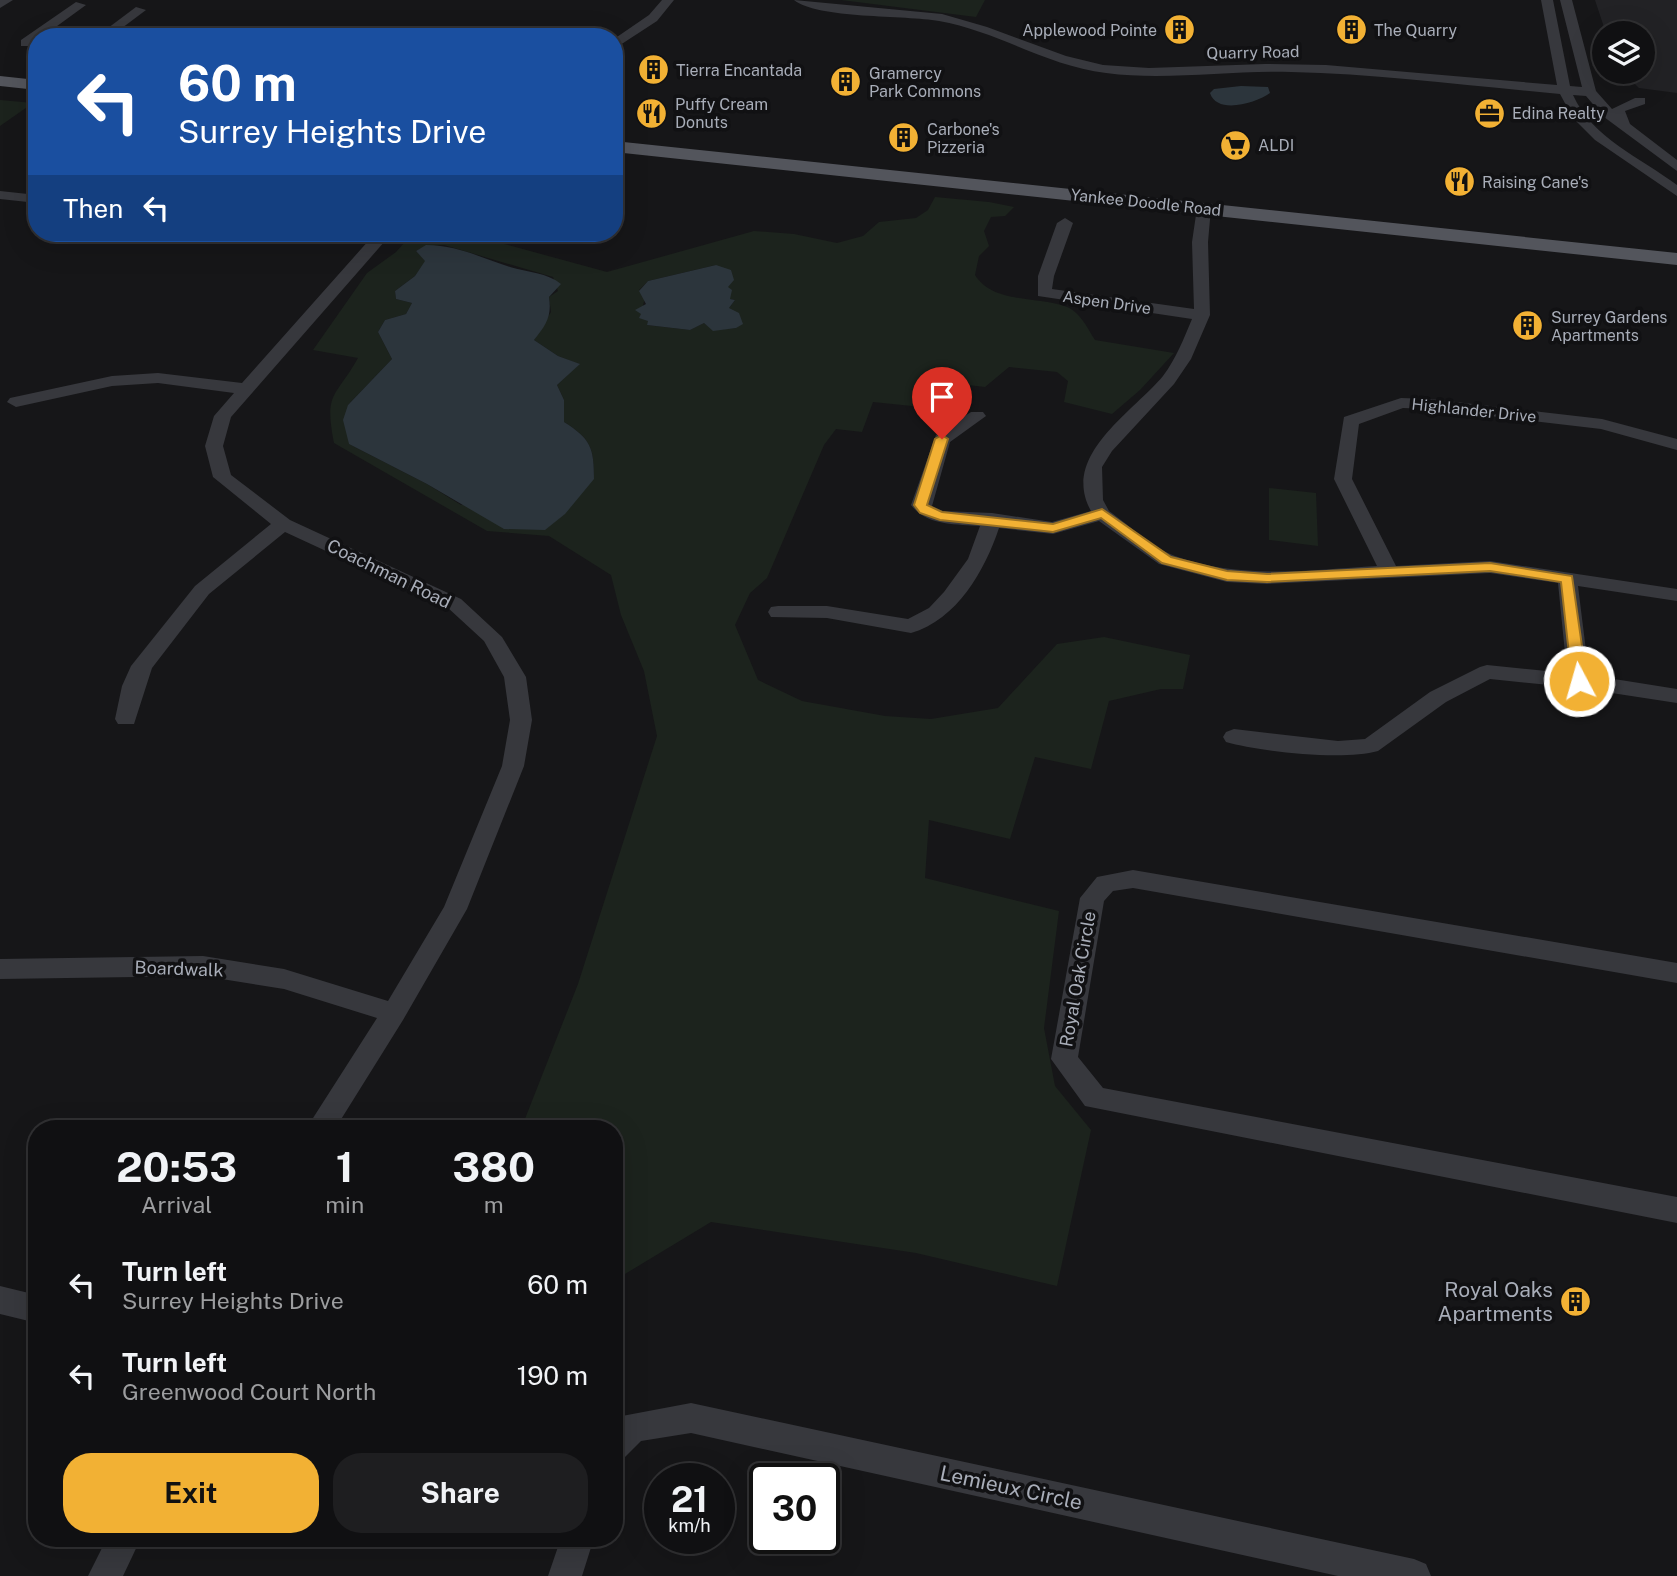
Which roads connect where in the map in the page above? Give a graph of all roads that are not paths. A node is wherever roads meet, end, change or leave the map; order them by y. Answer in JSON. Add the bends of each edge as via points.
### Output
{"nodes":[{"id":1,"x":7,"y":0,"type":"edge"},
{"id":2,"x":668,"y":0,"type":"edge"},
{"id":3,"x":800,"y":0,"type":"edge"},
{"id":4,"x":1547,"y":0,"type":"edge"},
{"id":5,"x":1566,"y":0,"type":"edge"},
{"id":6,"x":0,"y":4,"type":"edge"},
{"id":7,"x":80,"y":5,"type":"dead end"},
{"id":8,"x":140,"y":10,"type":"dead end"},
{"id":9,"x":51,"y":28,"type":"edge"},
{"id":10,"x":115,"y":28,"type":"edge"},
{"id":11,"x":623,"y":39,"type":"edge"},
{"id":12,"x":0,"y":81,"type":"edge"},
{"id":13,"x":28,"y":84,"type":"edge"},
{"id":14,"x":1565,"y":90,"type":"junction"},
{"id":15,"x":1590,"y":92,"type":"junction"},
{"id":16,"x":1640,"y":101,"type":"dead end"},
{"id":17,"x":1624,"y":125,"type":"junction"},
{"id":18,"x":623,"y":147,"type":"edge"},
{"id":19,"x":1677,"y":167,"type":"edge"},
{"id":20,"x":1677,"y":192,"type":"edge"},
{"id":21,"x":0,"y":195,"type":"edge"},
{"id":22,"x":28,"y":199,"type":"edge"},
{"id":23,"x":1203,"y":208,"type":"junction"},
{"id":24,"x":1065,"y":223,"type":"dead end"},
{"id":25,"x":375,"y":242,"type":"edge"},
{"id":26,"x":1677,"y":259,"type":"edge"},
{"id":27,"x":1202,"y":314,"type":"junction"},
{"id":28,"x":247,"y":389,"type":"junction"},
{"id":29,"x":16,"y":402,"type":"dead end"},
{"id":30,"x":977,"y":415,"type":"dead end"},
{"id":31,"x":1677,"y":445,"type":"edge"},
{"id":32,"x":1102,"y":513,"type":"junction"},
{"id":33,"x":992,"y":519,"type":"junction"},
{"id":34,"x":284,"y":524,"type":"junction"},
{"id":35,"x":1390,"y":573,"type":"junction"},
{"id":36,"x":1567,"y":579,"type":"junction"},
{"id":37,"x":1677,"y":595,"type":"edge"},
{"id":38,"x":778,"y":611,"type":"dead end"},
{"id":39,"x":1579,"y":681,"type":"junction"},
{"id":40,"x":1677,"y":696,"type":"edge"},
{"id":41,"x":126,"y":719,"type":"dead end"},
{"id":42,"x":1234,"y":737,"type":"dead end"},
{"id":43,"x":0,"y":969,"type":"edge"},
{"id":44,"x":1677,"y":973,"type":"edge"},
{"id":45,"x":394,"y":1013,"type":"junction"},
{"id":46,"x":326,"y":1120,"type":"edge"},
{"id":47,"x":1677,"y":1210,"type":"edge"},
{"id":48,"x":0,"y":1300,"type":"edge"},
{"id":49,"x":28,"y":1307,"type":"edge"},
{"id":50,"x":623,"y":1437,"type":"edge"},
{"id":51,"x":120,"y":1547,"type":"edge"},
{"id":52,"x":575,"y":1547,"type":"edge"},
{"id":53,"x":105,"y":1576,"type":"edge"},
{"id":54,"x":565,"y":1576,"type":"edge"},
{"id":55,"x":1414,"y":1576,"type":"edge"}],
"edges":[{"from":1,"to":6,"type":"street"},
{"from":2,"to":11,"type":"street","via":[[653,18]]},
{"from":3,"to":14,"type":"street","name":"Quarry Road","via":[[968,23],[1036,53],[1102,69],[1169,73],[1288,68]]},
{"from":4,"to":14,"type":"street"},
{"from":5,"to":15,"type":"street"},
{"from":7,"to":9,"type":"street"},
{"from":8,"to":10,"type":"street"},
{"from":12,"to":13,"type":"main road"},
{"from":14,"to":15,"type":"street","name":"Quarry Road"},
{"from":14,"to":20,"type":"street","via":[[1577,114],[1607,142]]},
{"from":15,"to":17,"type":"street"},
{"from":16,"to":17,"type":"street","via":[[1618,109]]},
{"from":17,"to":19,"type":"street"},
{"from":18,"to":23,"type":"main road","name":"Yankee Doodle Road"},
{"from":21,"to":22,"type":"street"},
{"from":23,"to":26,"type":"main road","name":"Yankee Doodle Road"},
{"from":23,"to":27,"type":"street"},
{"from":24,"to":27,"type":"street","name":"Aspen Drive","via":[[1044,293]]},
{"from":25,"to":28,"type":"street","name":"Coachman Road"},
{"from":27,"to":32,"type":"street","via":[[1183,359],[1104,448],[1093,467],[1094,500]]},
{"from":28,"to":29,"type":"street","via":[[154,378],[112,381]]},
{"from":28,"to":34,"type":"street","name":"Coachman Road","via":[[223,416],[214,446],[222,477]]},
{"from":30,"to":33,"type":"street","via":[[942,439],[920,505],[940,516]]},
{"from":31,"to":35,"type":"street","name":"Highlander Drive","via":[[1602,425],[1430,404],[1401,403],[1350,421],[1343,479]]},
{"from":32,"to":33,"type":"street","via":[[1053,528]]},
{"from":32,"to":35,"type":"street","via":[[1167,560],[1227,576]]},
{"from":33,"to":38,"type":"street","via":[[978,560],[936,613],[920,623],[911,626],[827,611]]},
{"from":34,"to":41,"type":"street","via":[[202,590],[142,666]]},
{"from":34,"to":45,"type":"street","name":"Coachman Road","via":[[454,603],[492,637],[515,677],[522,720],[513,766],[455,909]]},
{"from":35,"to":36,"type":"street","via":[[1490,567]]},
{"from":36,"to":37,"type":"street"},
{"from":36,"to":39,"type":"street"},
{"from":39,"to":40,"type":"street"},
{"from":39,"to":42,"type":"street","via":[[1487,672],[1438,697],[1370,746],[1338,749]]},
{"from":43,"to":45,"type":"street","name":"Boardwalk","via":[[203,966],[284,979]]},
{"from":44,"to":47,"type":"street","name":"Royal Oak Circle","via":[[1133,879],[1106,883],[1092,898],[1064,1059],[1095,1098]]},
{"from":45,"to":46,"type":"street","name":"Coachman Road"},
{"from":48,"to":49,"type":"street"},
{"from":50,"to":55,"type":"street","name":"Lemieux Circle","via":[[633,1427],[691,1418]]},
{"from":51,"to":53,"type":"street"},
{"from":52,"to":54,"type":"street"}]}
